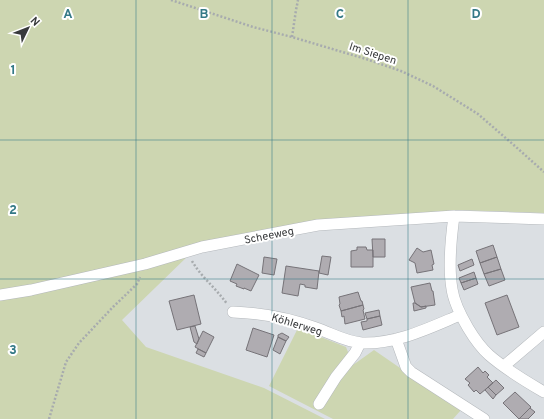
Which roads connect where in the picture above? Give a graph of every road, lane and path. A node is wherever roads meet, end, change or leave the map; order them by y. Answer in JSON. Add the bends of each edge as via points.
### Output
{"nodes":[{"id":1,"x":171,"y":0,"type":"edge"},
{"id":2,"x":298,"y":0,"type":"edge"},
{"id":3,"x":292,"y":37,"type":"junction"},
{"id":4,"x":544,"y":172,"type":"edge"},
{"id":5,"x":454,"y":216,"type":"junction"},
{"id":6,"x":544,"y":220,"type":"edge"},
{"id":7,"x":187,"y":252,"type":"junction"},
{"id":8,"x":145,"y":264,"type":"junction"},
{"id":9,"x":0,"y":295,"type":"edge"},
{"id":10,"x":233,"y":312,"type":"joint"},
{"id":11,"x":460,"y":315,"type":"junction"},
{"id":12,"x":544,"y":332,"type":"edge"},
{"id":13,"x":396,"y":338,"type":"junction"},
{"id":14,"x":360,"y":343,"type":"junction"},
{"id":15,"x":504,"y":366,"type":"junction"},
{"id":16,"x":544,"y":392,"type":"edge"},
{"id":17,"x":319,"y":404,"type":"dead end"},
{"id":18,"x":49,"y":419,"type":"edge"},
{"id":19,"x":484,"y":419,"type":"edge"}],
"edges":[{"from":1,"to":3,"type":"path","name":"Im Siepen"},
{"from":2,"to":3,"type":"path"},
{"from":3,"to":4,"type":"path","name":"Im Siepen","via":[[387,66],[433,86],[478,114]]},
{"from":5,"to":6,"type":"street","name":"Scheeweg"},
{"from":5,"to":7,"type":"street","name":"Scheeweg","via":[[318,225]]},
{"from":5,"to":11,"type":"street","via":[[450,246],[452,288]]},
{"from":7,"to":8,"type":"street","name":"Scheeweg"},
{"from":7,"to":10,"type":"path","via":[[197,270]]},
{"from":8,"to":9,"type":"street","name":"Scheeweg"},
{"from":8,"to":18,"type":"path","via":[[137,284],[79,343],[66,362]]},
{"from":10,"to":14,"type":"street","name":"Köhlerweg","via":[[278,316]]},
{"from":11,"to":13,"type":"street","name":"Köhlerweg"},
{"from":11,"to":15,"type":"street","via":[[482,348]]},
{"from":12,"to":15,"type":"street"},
{"from":13,"to":14,"type":"street","name":"Köhlerweg"},
{"from":13,"to":19,"type":"street","via":[[406,366],[411,372]]},
{"from":14,"to":17,"type":"street"},
{"from":15,"to":16,"type":"street"}]}
